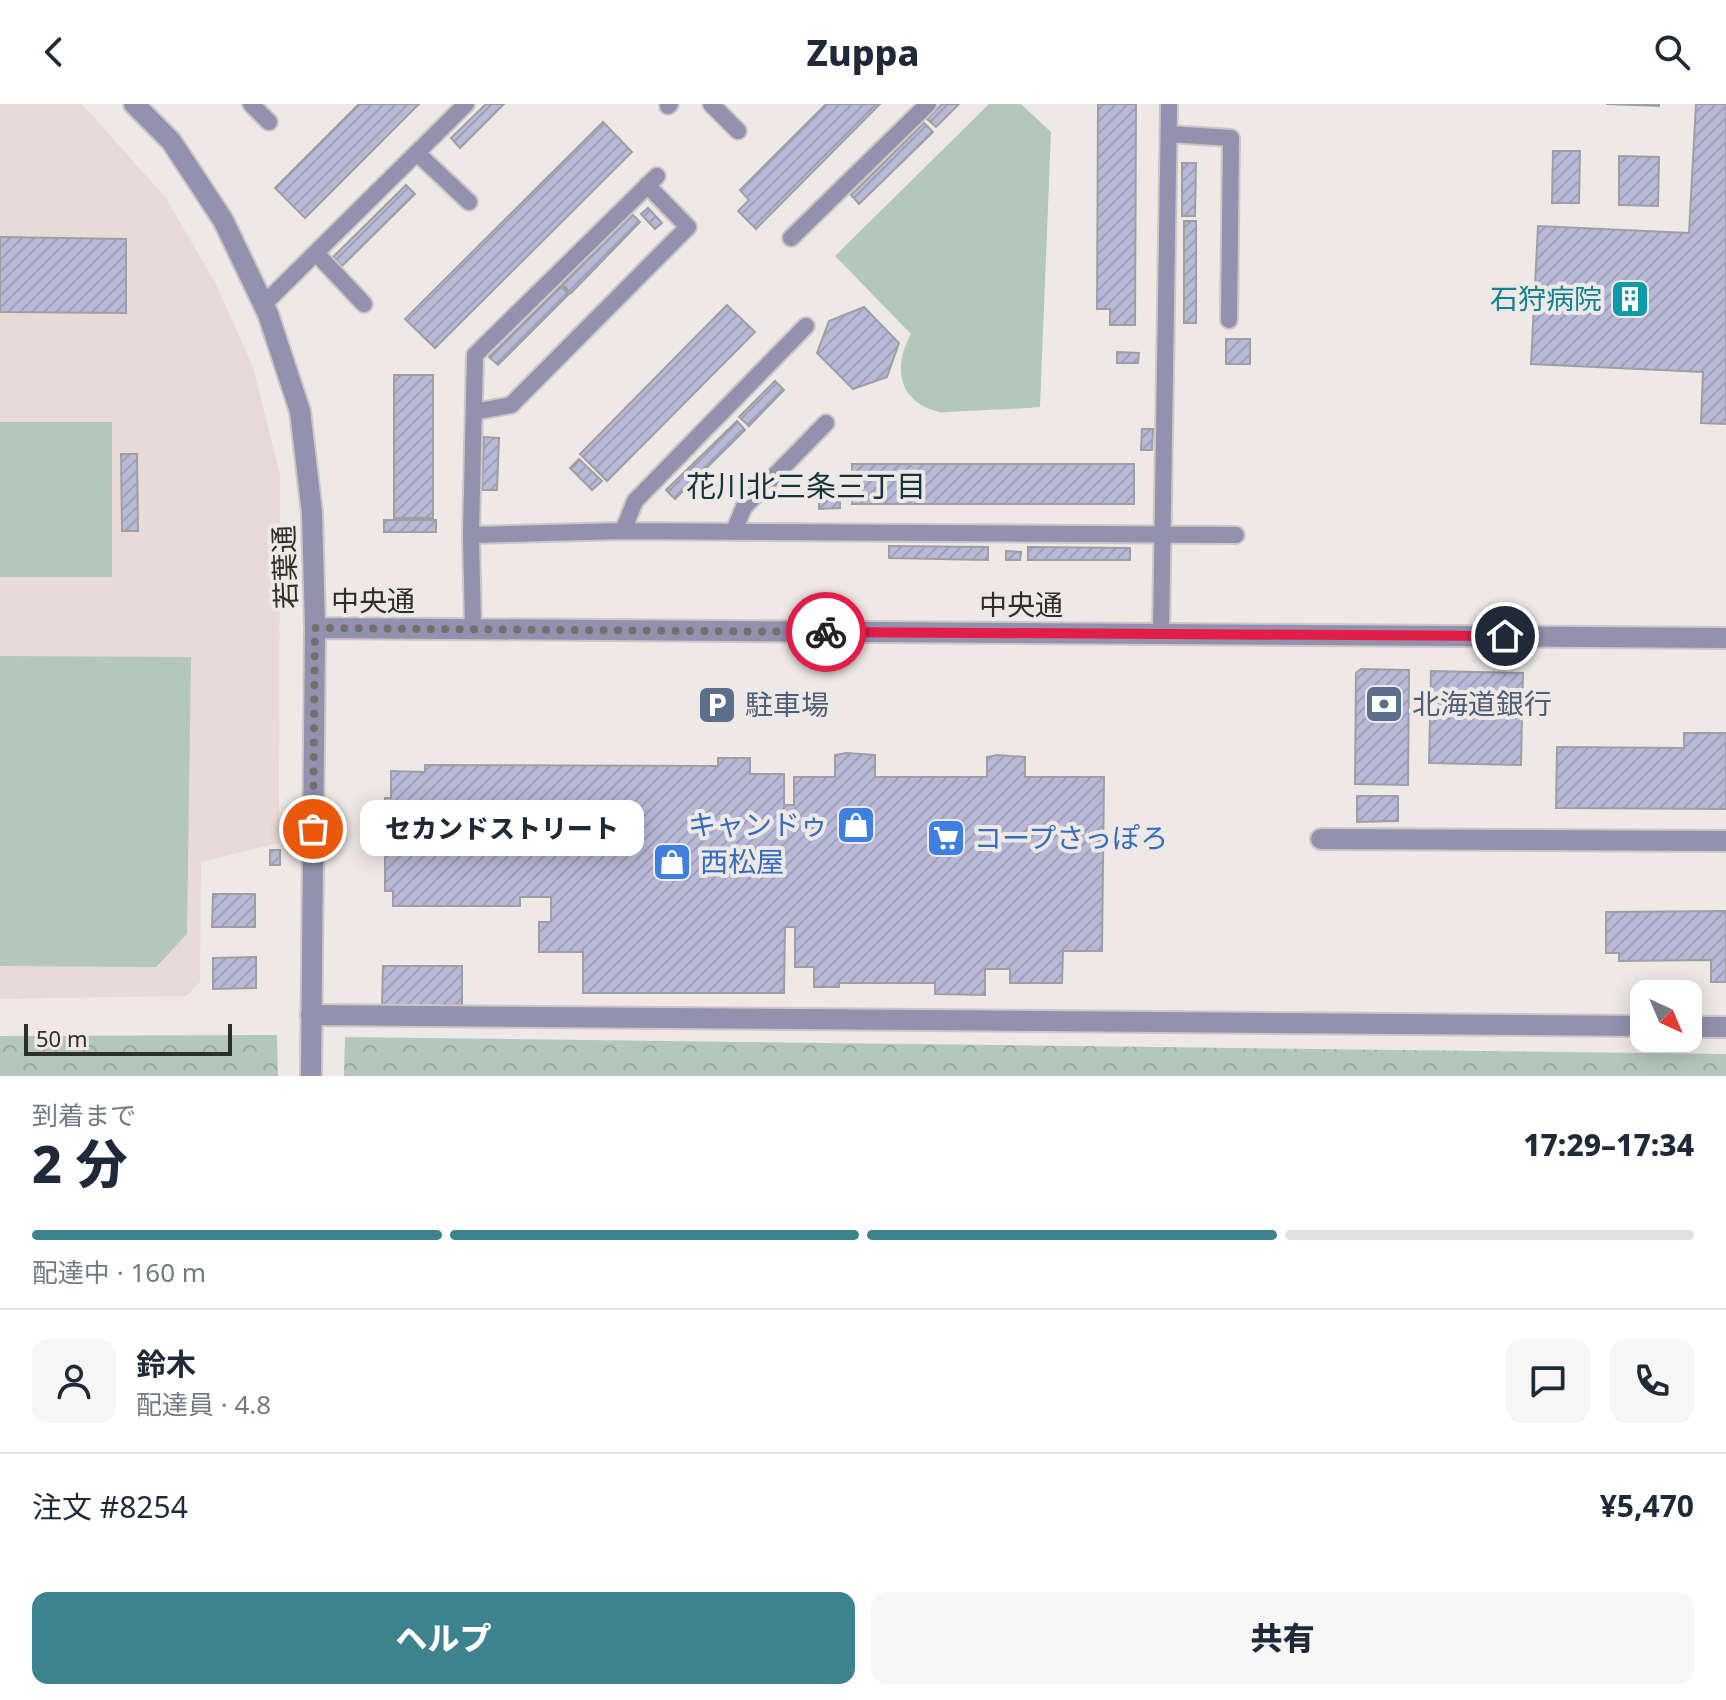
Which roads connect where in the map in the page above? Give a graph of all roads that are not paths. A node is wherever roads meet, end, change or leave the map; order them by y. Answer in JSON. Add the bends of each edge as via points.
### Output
{"nodes":[{"id":1,"x":134,"y":104,"type":"edge"},
{"id":2,"x":251,"y":104,"type":"edge"},
{"id":3,"x":466,"y":104,"type":"edge"},
{"id":4,"x":711,"y":104,"type":"edge"},
{"id":5,"x":928,"y":104,"type":"edge"},
{"id":6,"x":1169,"y":104,"type":"edge"},
{"id":7,"x":269,"y":122,"type":"dead end"},
{"id":8,"x":738,"y":131,"type":"dead end"},
{"id":9,"x":1169,"y":134,"type":"junction"},
{"id":10,"x":417,"y":153,"type":"junction"},
{"id":11,"x":469,"y":202,"type":"dead end"},
{"id":12,"x":791,"y":238,"type":"dead end"},
{"id":13,"x":316,"y":253,"type":"junction"},
{"id":14,"x":364,"y":304,"type":"dead end"},
{"id":15,"x":263,"y":305,"type":"junction"},
{"id":16,"x":1229,"y":320,"type":"dead end"},
{"id":17,"x":806,"y":326,"type":"dead end"},
{"id":18,"x":474,"y":412,"type":"junction"},
{"id":19,"x":826,"y":423,"type":"dead end"},
{"id":20,"x":623,"y":531,"type":"junction"},
{"id":21,"x":734,"y":531,"type":"junction"},
{"id":22,"x":1163,"y":534,"type":"junction"},
{"id":23,"x":471,"y":535,"type":"junction"},
{"id":24,"x":1236,"y":535,"type":"dead end"},
{"id":25,"x":315,"y":628,"type":"junction"},
{"id":26,"x":473,"y":629,"type":"junction"},
{"id":27,"x":1161,"y":634,"type":"junction"},
{"id":28,"x":1726,"y":638,"type":"edge"},
{"id":29,"x":1321,"y":839,"type":"dead end"},
{"id":30,"x":1726,"y":841,"type":"edge"},
{"id":31,"x":311,"y":1015,"type":"junction"},
{"id":32,"x":1630,"y":1026,"type":"edge"},
{"id":33,"x":1702,"y":1027,"type":"edge"},
{"id":34,"x":1726,"y":1027,"type":"edge"},
{"id":35,"x":311,"y":1076,"type":"edge"}],
"edges":[{"from":1,"to":15,"type":"street","name":"若葉通","via":[[171,141],[223,220]]},
{"from":2,"to":7,"type":"lane"},
{"from":3,"to":10,"type":"lane"},
{"from":4,"to":8,"type":"lane"},
{"from":5,"to":12,"type":"lane"},
{"from":6,"to":9,"type":"lane"},
{"from":9,"to":16,"type":"lane","via":[[1231,138]]},
{"from":9,"to":22,"type":"lane"},
{"from":10,"to":11,"type":"lane"},
{"from":10,"to":13,"type":"lane"},
{"from":13,"to":14,"type":"lane"},
{"from":13,"to":15,"type":"lane"},
{"from":15,"to":25,"type":"street","name":"若葉通","via":[[300,411],[312,513]]},
{"from":17,"to":20,"type":"lane","via":[[635,501]]},
{"from":18,"to":18,"type":"lane","via":[[475,355],[652,180],[688,227],[511,405]]},
{"from":18,"to":23,"type":"lane"},
{"from":19,"to":21,"type":"lane","via":[[744,507]]},
{"from":20,"to":21,"type":"lane"},
{"from":20,"to":23,"type":"lane"},
{"from":21,"to":22,"type":"lane"},
{"from":22,"to":24,"type":"lane"},
{"from":22,"to":27,"type":"lane"},
{"from":23,"to":26,"type":"lane"},
{"from":25,"to":26,"type":"street","name":"中央通"},
{"from":25,"to":31,"type":"street","name":"若葉通"},
{"from":26,"to":27,"type":"street","name":"中央通"},
{"from":27,"to":28,"type":"street","name":"中央通"},
{"from":29,"to":30,"type":"street"},
{"from":31,"to":32,"type":"street"},
{"from":31,"to":35,"type":"street","name":"若葉通"},
{"from":33,"to":34,"type":"street"}]}
